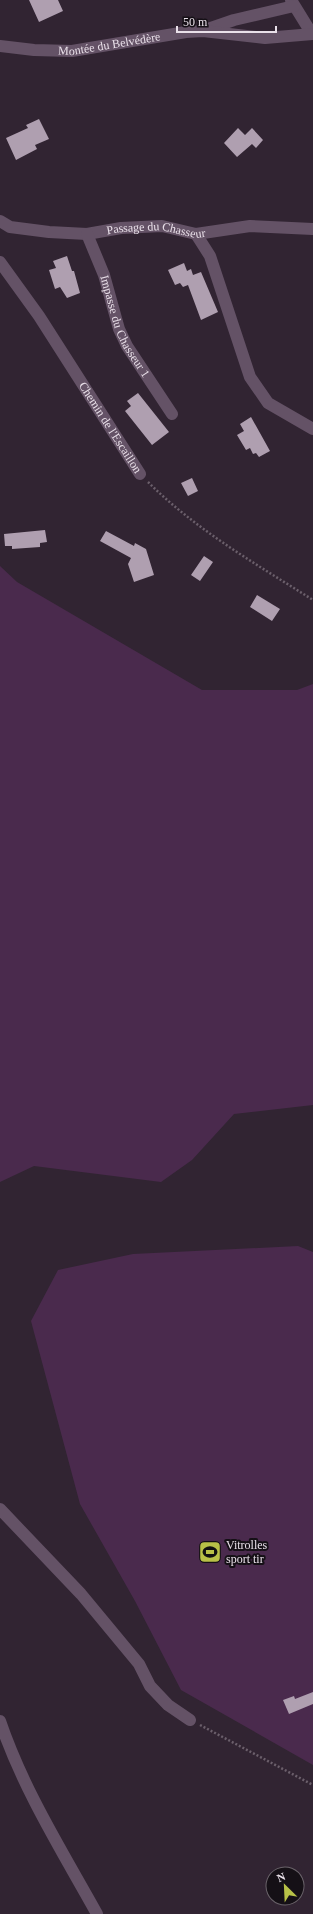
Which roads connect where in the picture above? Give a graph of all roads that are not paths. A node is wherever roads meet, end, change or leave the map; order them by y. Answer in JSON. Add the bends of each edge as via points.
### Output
{"nodes":[{"id":1,"x":292,"y":3,"type":"edge"},
{"id":2,"x":203,"y":31,"type":"junction"},
{"id":3,"x":313,"y":34,"type":"edge"},
{"id":4,"x":0,"y":46,"type":"edge"},
{"id":5,"x":0,"y":221,"type":"edge"},
{"id":6,"x":313,"y":229,"type":"edge"},
{"id":7,"x":87,"y":234,"type":"junction"},
{"id":8,"x":196,"y":234,"type":"junction"},
{"id":9,"x":0,"y":262,"type":"edge"},
{"id":10,"x":172,"y":414,"type":"dead end"},
{"id":11,"x":313,"y":429,"type":"edge"},
{"id":12,"x":140,"y":474,"type":"road end"},
{"id":13,"x":0,"y":1508,"type":"edge"},
{"id":14,"x":190,"y":1720,"type":"road end"},
{"id":15,"x":0,"y":1721,"type":"edge"},
{"id":16,"x":97,"y":1914,"type":"edge"}],
"edges":[{"from":1,"to":2,"type":"street"},
{"from":1,"to":3,"type":"street"},
{"from":2,"to":3,"type":"street","name":"Montée du Belvédère","via":[[266,38]]},
{"from":2,"to":4,"type":"street","name":"Montée du Belvédère","via":[[72,51]]},
{"from":5,"to":7,"type":"street","name":"Passage du Chasseur","via":[[10,226],[49,232]]},
{"from":6,"to":8,"type":"street","name":"Passage du Chasseur","via":[[250,226]]},
{"from":7,"to":8,"type":"street","name":"Passage du Chasseur","via":[[121,228],[162,226]]},
{"from":7,"to":10,"type":"street","name":"Impasse du Chasseur 1","via":[[104,275],[119,329],[127,346]]},
{"from":8,"to":11,"type":"street","via":[[210,256],[250,377],[268,403]]},
{"from":9,"to":12,"type":"street","name":"Chemin de l'Escaillon","via":[[39,316]]},
{"from":13,"to":14,"type":"street","via":[[81,1594],[140,1664],[150,1686],[168,1705]]},
{"from":15,"to":16,"type":"street","via":[[7,1744],[25,1782]]}]}
